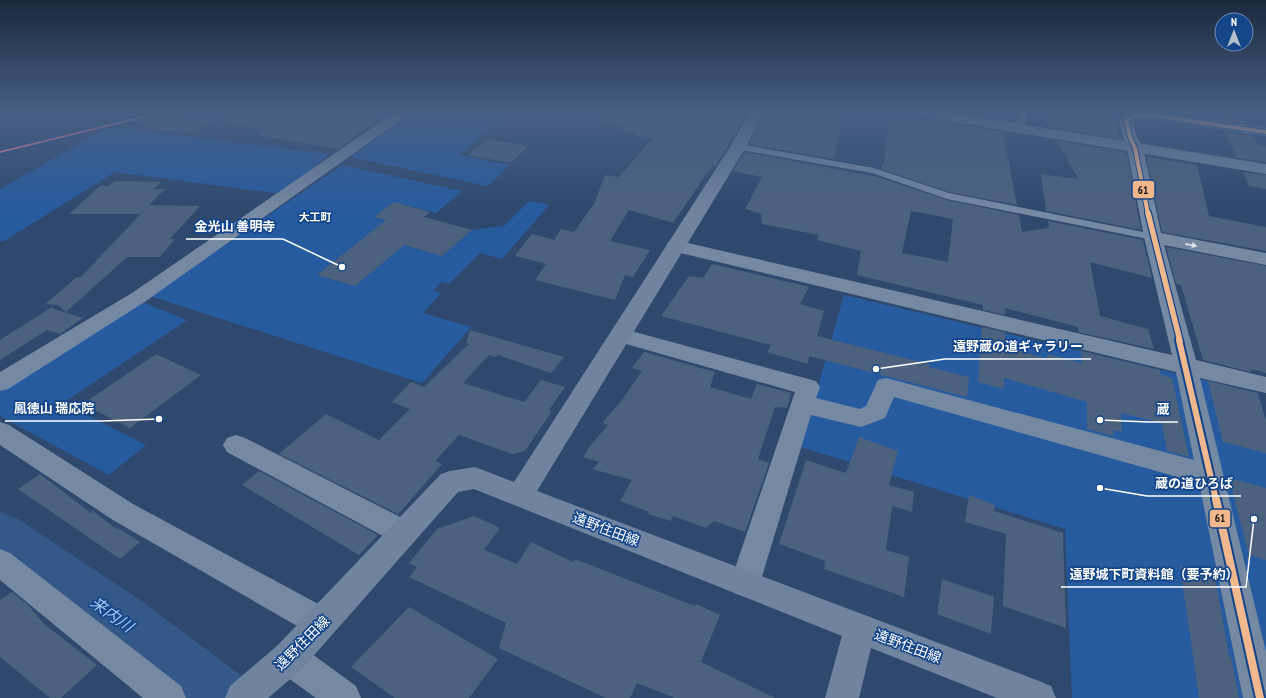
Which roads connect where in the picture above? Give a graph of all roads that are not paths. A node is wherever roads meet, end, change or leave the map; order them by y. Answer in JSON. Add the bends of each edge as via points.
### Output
{"nodes":[{"id":1,"x":358,"y":145,"type":"edge"},
{"id":2,"x":1115,"y":145,"type":"edge"},
{"id":3,"x":1133,"y":145,"type":"edge"},
{"id":4,"x":738,"y":147,"type":"joint"},
{"id":5,"x":1135,"y":148,"type":"junction"},
{"id":6,"x":1266,"y":169,"type":"edge"},
{"id":7,"x":1152,"y":237,"type":"junction"},
{"id":8,"x":675,"y":246,"type":"junction"},
{"id":9,"x":1266,"y":259,"type":"edge"},
{"id":10,"x":620,"y":336,"type":"junction"},
{"id":11,"x":1186,"y":366,"type":"junction"},
{"id":12,"x":0,"y":383,"type":"edge"},
{"id":13,"x":1266,"y":385,"type":"edge"},
{"id":14,"x":802,"y":404,"type":"junction"},
{"id":15,"x":0,"y":432,"type":"edge"},
{"id":16,"x":236,"y":445,"type":"dead end"},
{"id":17,"x":1210,"y":475,"type":"junction"},
{"id":18,"x":521,"y":494,"type":"junction"},
{"id":19,"x":404,"y":533,"type":"junction"},
{"id":20,"x":0,"y":562,"type":"edge"},
{"id":21,"x":745,"y":583,"type":"junction"},
{"id":22,"x":322,"y":623,"type":"junction"},
{"id":23,"x":860,"y":628,"type":"junction"},
{"id":24,"x":280,"y":666,"type":"junction"},
{"id":25,"x":1031,"y":696,"type":"edge"},
{"id":26,"x":169,"y":698,"type":"edge"},
{"id":27,"x":242,"y":698,"type":"edge"},
{"id":28,"x":344,"y":698,"type":"edge"},
{"id":29,"x":842,"y":698,"type":"edge"},
{"id":30,"x":1260,"y":698,"type":"edge"}],
"edges":[{"from":1,"to":12,"type":"street","via":[[139,297]]},
{"from":2,"to":5,"type":"street"},
{"from":3,"to":5,"type":"street"},
{"from":4,"to":7,"type":"lane","via":[[874,171],[947,196]]},
{"from":4,"to":8,"type":"street"},
{"from":5,"to":6,"type":"street"},
{"from":5,"to":7,"type":"street"},
{"from":7,"to":9,"type":"street","one_way":true},
{"from":7,"to":11,"type":"street"},
{"from":8,"to":10,"type":"street"},
{"from":8,"to":11,"type":"street"},
{"from":10,"to":14,"type":"street","via":[[808,387]]},
{"from":10,"to":18,"type":"street"},
{"from":11,"to":13,"type":"street"},
{"from":11,"to":17,"type":"street"},
{"from":14,"to":17,"type":"street","via":[[861,418],[876,412],[886,386]]},
{"from":14,"to":21,"type":"street"},
{"from":15,"to":22,"type":"street","via":[[123,512]]},
{"from":16,"to":19,"type":"street"},
{"from":17,"to":30,"type":"street"},
{"from":18,"to":19,"type":"street","name":"遠野住田線","via":[[476,478],[450,482]]},
{"from":18,"to":21,"type":"street","name":"遠野住田線"},
{"from":19,"to":22,"type":"street","name":"遠野住田線"},
{"from":20,"to":26,"type":"street"},
{"from":21,"to":23,"type":"street","name":"遠野住田線"},
{"from":22,"to":24,"type":"street","name":"遠野住田線"},
{"from":23,"to":25,"type":"street","name":"遠野住田線"},
{"from":23,"to":29,"type":"street"},
{"from":24,"to":27,"type":"street","name":"遠野住田線"},
{"from":24,"to":28,"type":"street"}]}
